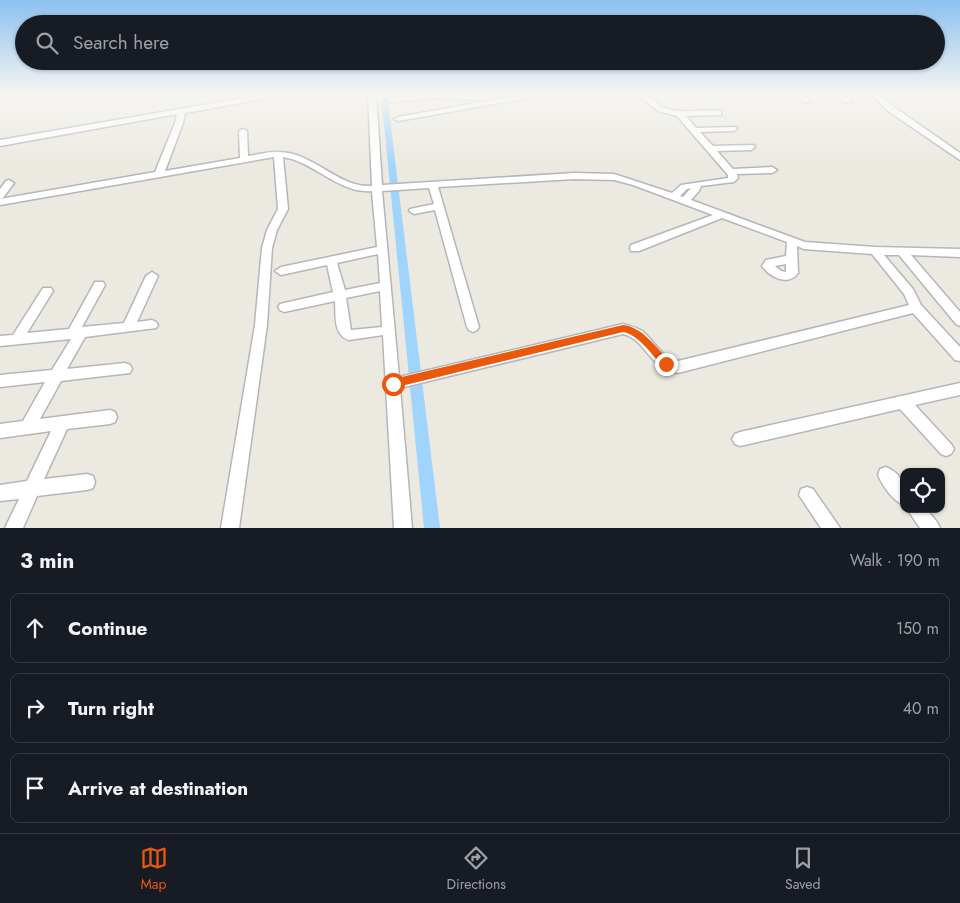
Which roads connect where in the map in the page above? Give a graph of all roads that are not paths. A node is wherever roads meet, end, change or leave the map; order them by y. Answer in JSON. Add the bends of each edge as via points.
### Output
{"nodes":[{"id":1,"x":142,"y":119,"type":"edge"},
{"id":2,"x":180,"y":119,"type":"edge"},
{"id":3,"x":376,"y":119,"type":"edge"},
{"id":4,"x":684,"y":119,"type":"edge"},
{"id":5,"x":905,"y":119,"type":"edge"},
{"id":6,"x":733,"y":129,"type":"dead end"},
{"id":7,"x":243,"y":130,"type":"dead end"},
{"id":8,"x":695,"y":130,"type":"junction"},
{"id":9,"x":0,"y":143,"type":"edge"},
{"id":10,"x":751,"y":148,"type":"dead end"},
{"id":11,"x":710,"y":149,"type":"junction"},
{"id":12,"x":278,"y":154,"type":"junction"},
{"id":13,"x":960,"y":157,"type":"edge"},
{"id":14,"x":244,"y":159,"type":"junction"},
{"id":15,"x":772,"y":170,"type":"dead end"},
{"id":16,"x":731,"y":172,"type":"junction"},
{"id":17,"x":159,"y":174,"type":"junction"},
{"id":18,"x":9,"y":183,"type":"dead end"},
{"id":19,"x":696,"y":184,"type":"junction"},
{"id":20,"x":433,"y":185,"type":"junction"},
{"id":21,"x":386,"y":189,"type":"junction"},
{"id":22,"x":0,"y":196,"type":"edge"},
{"id":23,"x":674,"y":197,"type":"junction"},
{"id":24,"x":685,"y":201,"type":"junction"},
{"id":25,"x":0,"y":202,"type":"edge"},
{"id":26,"x":439,"y":206,"type":"junction"},
{"id":27,"x":414,"y":211,"type":"dead end"},
{"id":28,"x":722,"y":215,"type":"junction"},
{"id":29,"x":792,"y":242,"type":"junction"},
{"id":30,"x":635,"y":248,"type":"dead end"},
{"id":31,"x":383,"y":249,"type":"junction"},
{"id":32,"x":875,"y":251,"type":"junction"},
{"id":33,"x":902,"y":252,"type":"junction"},
{"id":34,"x":960,"y":254,"type":"edge"},
{"id":35,"x":790,"y":259,"type":"dead end"},
{"id":36,"x":331,"y":260,"type":"junction"},
{"id":37,"x":281,"y":271,"type":"dead end"},
{"id":38,"x":152,"y":276,"type":"dead end"},
{"id":39,"x":99,"y":285,"type":"dead end"},
{"id":40,"x":385,"y":286,"type":"junction"},
{"id":41,"x":47,"y":291,"type":"dead end"},
{"id":42,"x":340,"y":295,"type":"junction"},
{"id":43,"x":284,"y":307,"type":"dead end"},
{"id":44,"x":916,"y":308,"type":"junction"},
{"id":45,"x":960,"y":321,"type":"edge"},
{"id":46,"x":152,"y":325,"type":"dead end"},
{"id":47,"x":128,"y":327,"type":"junction"},
{"id":48,"x":473,"y":328,"type":"dead end"},
{"id":49,"x":380,"y":331,"type":"dead end"},
{"id":50,"x":77,"y":332,"type":"junction"},
{"id":51,"x":17,"y":339,"type":"junction"},
{"id":52,"x":0,"y":341,"type":"edge"},
{"id":53,"x":960,"y":356,"type":"edge"},
{"id":54,"x":125,"y":369,"type":"dead end"},
{"id":55,"x":56,"y":375,"type":"junction"},
{"id":56,"x":0,"y":381,"type":"edge"},
{"id":57,"x":403,"y":382,"type":"junction"},
{"id":58,"x":960,"y":389,"type":"edge"},
{"id":59,"x":902,"y":402,"type":"junction"},
{"id":60,"x":110,"y":417,"type":"dead end"},
{"id":61,"x":62,"y":423,"type":"junction"},
{"id":62,"x":27,"y":428,"type":"junction"},
{"id":63,"x":0,"y":431,"type":"edge"},
{"id":64,"x":740,"y":439,"type":"dead end"},
{"id":65,"x":946,"y":449,"type":"dead end"},
{"id":66,"x":886,"y":476,"type":"dead end"},
{"id":67,"x":87,"y":482,"type":"dead end"},
{"id":68,"x":32,"y":489,"type":"junction"},
{"id":69,"x":900,"y":492,"type":"edge"},
{"id":70,"x":0,"y":493,"type":"edge"},
{"id":71,"x":806,"y":495,"type":"dead end"},
{"id":72,"x":918,"y":513,"type":"edge"},
{"id":73,"x":14,"y":528,"type":"edge"},
{"id":74,"x":230,"y":528,"type":"edge"},
{"id":75,"x":402,"y":528,"type":"edge"},
{"id":76,"x":831,"y":528,"type":"edge"},
{"id":77,"x":931,"y":528,"type":"edge"}],
"edges":[{"from":1,"to":9,"type":"street"},
{"from":2,"to":17,"type":"street"},
{"from":3,"to":21,"type":"street"},
{"from":4,"to":8,"type":"street"},
{"from":5,"to":13,"type":"street"},
{"from":6,"to":8,"type":"street"},
{"from":7,"to":14,"type":"street"},
{"from":8,"to":11,"type":"street"},
{"from":10,"to":11,"type":"street"},
{"from":11,"to":16,"type":"street"},
{"from":12,"to":14,"type":"street"},
{"from":12,"to":21,"type":"street","via":[[301,159],[350,186]]},
{"from":12,"to":74,"type":"street","via":[[283,209],[267,248],[260,325]]},
{"from":14,"to":17,"type":"street"},
{"from":15,"to":16,"type":"street"},
{"from":16,"to":19,"type":"street","via":[[734,178],[731,180]]},
{"from":17,"to":25,"type":"street"},
{"from":18,"to":22,"type":"street"},
{"from":19,"to":23,"type":"street","via":[[684,188]]},
{"from":19,"to":24,"type":"street","via":[[696,189]]},
{"from":20,"to":21,"type":"street"},
{"from":20,"to":23,"type":"street","via":[[600,176],[636,183]]},
{"from":20,"to":26,"type":"street"},
{"from":21,"to":31,"type":"street"},
{"from":23,"to":24,"type":"street"},
{"from":24,"to":28,"type":"street"},
{"from":26,"to":27,"type":"street"},
{"from":26,"to":48,"type":"street"},
{"from":28,"to":29,"type":"street"},
{"from":28,"to":30,"type":"street"},
{"from":29,"to":32,"type":"street"},
{"from":29,"to":35,"type":"street"},
{"from":31,"to":36,"type":"street"},
{"from":31,"to":40,"type":"street"},
{"from":32,"to":33,"type":"street"},
{"from":32,"to":44,"type":"street","via":[[909,292]]},
{"from":33,"to":34,"type":"street"},
{"from":33,"to":45,"type":"street"},
{"from":36,"to":37,"type":"street"},
{"from":36,"to":42,"type":"street"},
{"from":38,"to":47,"type":"street"},
{"from":39,"to":50,"type":"street"},
{"from":40,"to":42,"type":"street"},
{"from":40,"to":57,"type":"street"},
{"from":41,"to":51,"type":"street"},
{"from":42,"to":43,"type":"street"},
{"from":42,"to":49,"type":"street","via":[[344,331],[349,335]]},
{"from":44,"to":53,"type":"street"},
{"from":44,"to":57,"type":"street","via":[[678,367],[666,364],[638,335],[623,329]]},
{"from":46,"to":47,"type":"street"},
{"from":47,"to":50,"type":"street"},
{"from":50,"to":51,"type":"street"},
{"from":50,"to":55,"type":"street"},
{"from":51,"to":52,"type":"street"},
{"from":54,"to":55,"type":"street"},
{"from":55,"to":56,"type":"street"},
{"from":55,"to":62,"type":"street"},
{"from":57,"to":75,"type":"street"},
{"from":58,"to":59,"type":"street"},
{"from":59,"to":64,"type":"street"},
{"from":59,"to":65,"type":"street"},
{"from":60,"to":61,"type":"street"},
{"from":61,"to":62,"type":"street"},
{"from":61,"to":68,"type":"street"},
{"from":62,"to":63,"type":"street"},
{"from":66,"to":69,"type":"street"},
{"from":67,"to":68,"type":"street"},
{"from":68,"to":70,"type":"street"},
{"from":68,"to":73,"type":"street"},
{"from":71,"to":76,"type":"street"},
{"from":72,"to":77,"type":"street"}]}
